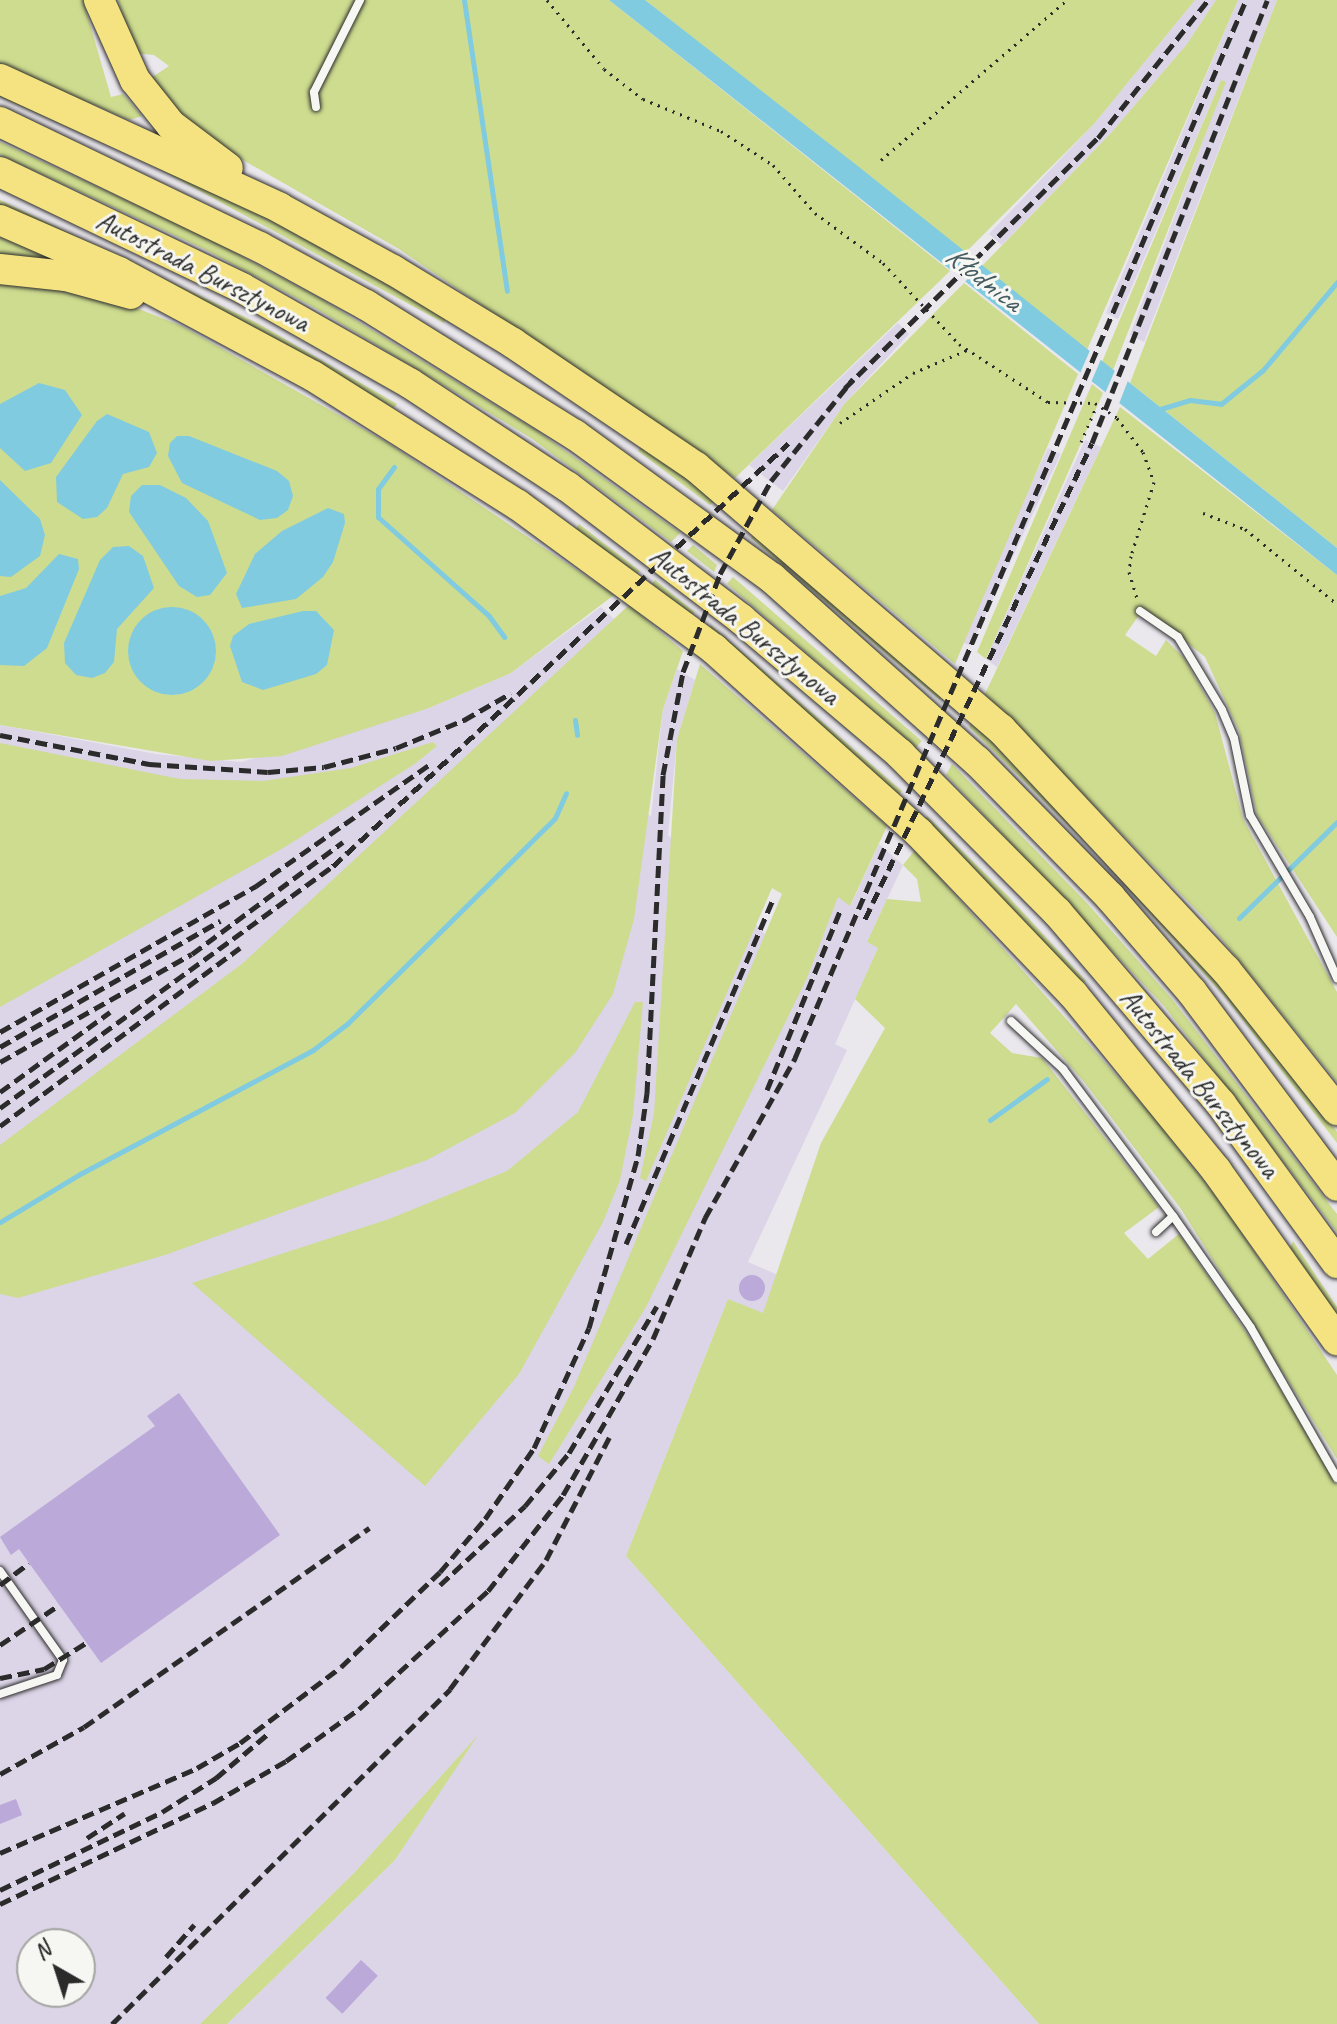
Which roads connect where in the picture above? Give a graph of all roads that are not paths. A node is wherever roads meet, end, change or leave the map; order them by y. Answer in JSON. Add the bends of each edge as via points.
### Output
{"nodes":[{"id":1,"x":99,"y":0,"type":"edge"},
{"id":2,"x":360,"y":0,"type":"edge"},
{"id":3,"x":0,"y":79,"type":"edge"},
{"id":4,"x":316,"y":107,"type":"dead end"},
{"id":5,"x":0,"y":122,"type":"edge"},
{"id":6,"x":0,"y":172,"type":"edge"},
{"id":7,"x":280,"y":208,"type":"junction"},
{"id":8,"x":0,"y":220,"type":"edge"},
{"id":9,"x":0,"y":269,"type":"edge"},
{"id":10,"x":190,"y":310,"type":"junction"},
{"id":11,"x":1140,"y":611,"type":"road end"},
{"id":12,"x":1337,"y":978,"type":"edge"},
{"id":13,"x":1011,"y":1021,"type":"dead end"},
{"id":14,"x":1337,"y":1110,"type":"edge"},
{"id":15,"x":1337,"y":1186,"type":"edge"},
{"id":16,"x":1173,"y":1216,"type":"junction"},
{"id":17,"x":1156,"y":1232,"type":"dead end"},
{"id":18,"x":1337,"y":1263,"type":"edge"},
{"id":19,"x":1337,"y":1340,"type":"edge"},
{"id":20,"x":1337,"y":1478,"type":"edge"},
{"id":21,"x":0,"y":1571,"type":"edge"},
{"id":22,"x":0,"y":1694,"type":"edge"}],
"edges":[{"from":1,"to":7,"type":"highway","via":[[135,80],[171,125]]},
{"from":2,"to":4,"type":"lane","via":[[314,92]]},
{"from":3,"to":7,"type":"highway"},
{"from":5,"to":15,"type":"highway","name":"Autostrada Bursztynowa","via":[[247,240],[366,305],[575,435],[772,578],[977,761],[1110,897],[1192,992]]},
{"from":6,"to":18,"type":"highway","name":"Autostrada Bursztynowa","via":[[242,288],[411,384],[568,487],[741,619],[910,763],[1057,912],[1221,1104]]},
{"from":7,"to":14,"type":"highway","via":[[513,343],[696,467],[797,549],[1001,729],[1128,859],[1226,970]]},
{"from":8,"to":10,"type":"highway"},
{"from":9,"to":10,"type":"highway","via":[[66,276]]},
{"from":10,"to":19,"type":"highway","via":[[313,376],[518,505],[714,649],[822,741],[971,885],[1073,994],[1207,1158]]},
{"from":11,"to":12,"type":"lane","via":[[1178,637],[1222,710],[1234,738],[1250,815],[1310,917]]},
{"from":13,"to":16,"type":"lane","via":[[1063,1069]]},
{"from":16,"to":17,"type":"lane"},
{"from":16,"to":20,"type":"lane","via":[[1251,1328]]},
{"from":21,"to":22,"type":"lane","via":[[63,1660],[57,1675]]}]}
